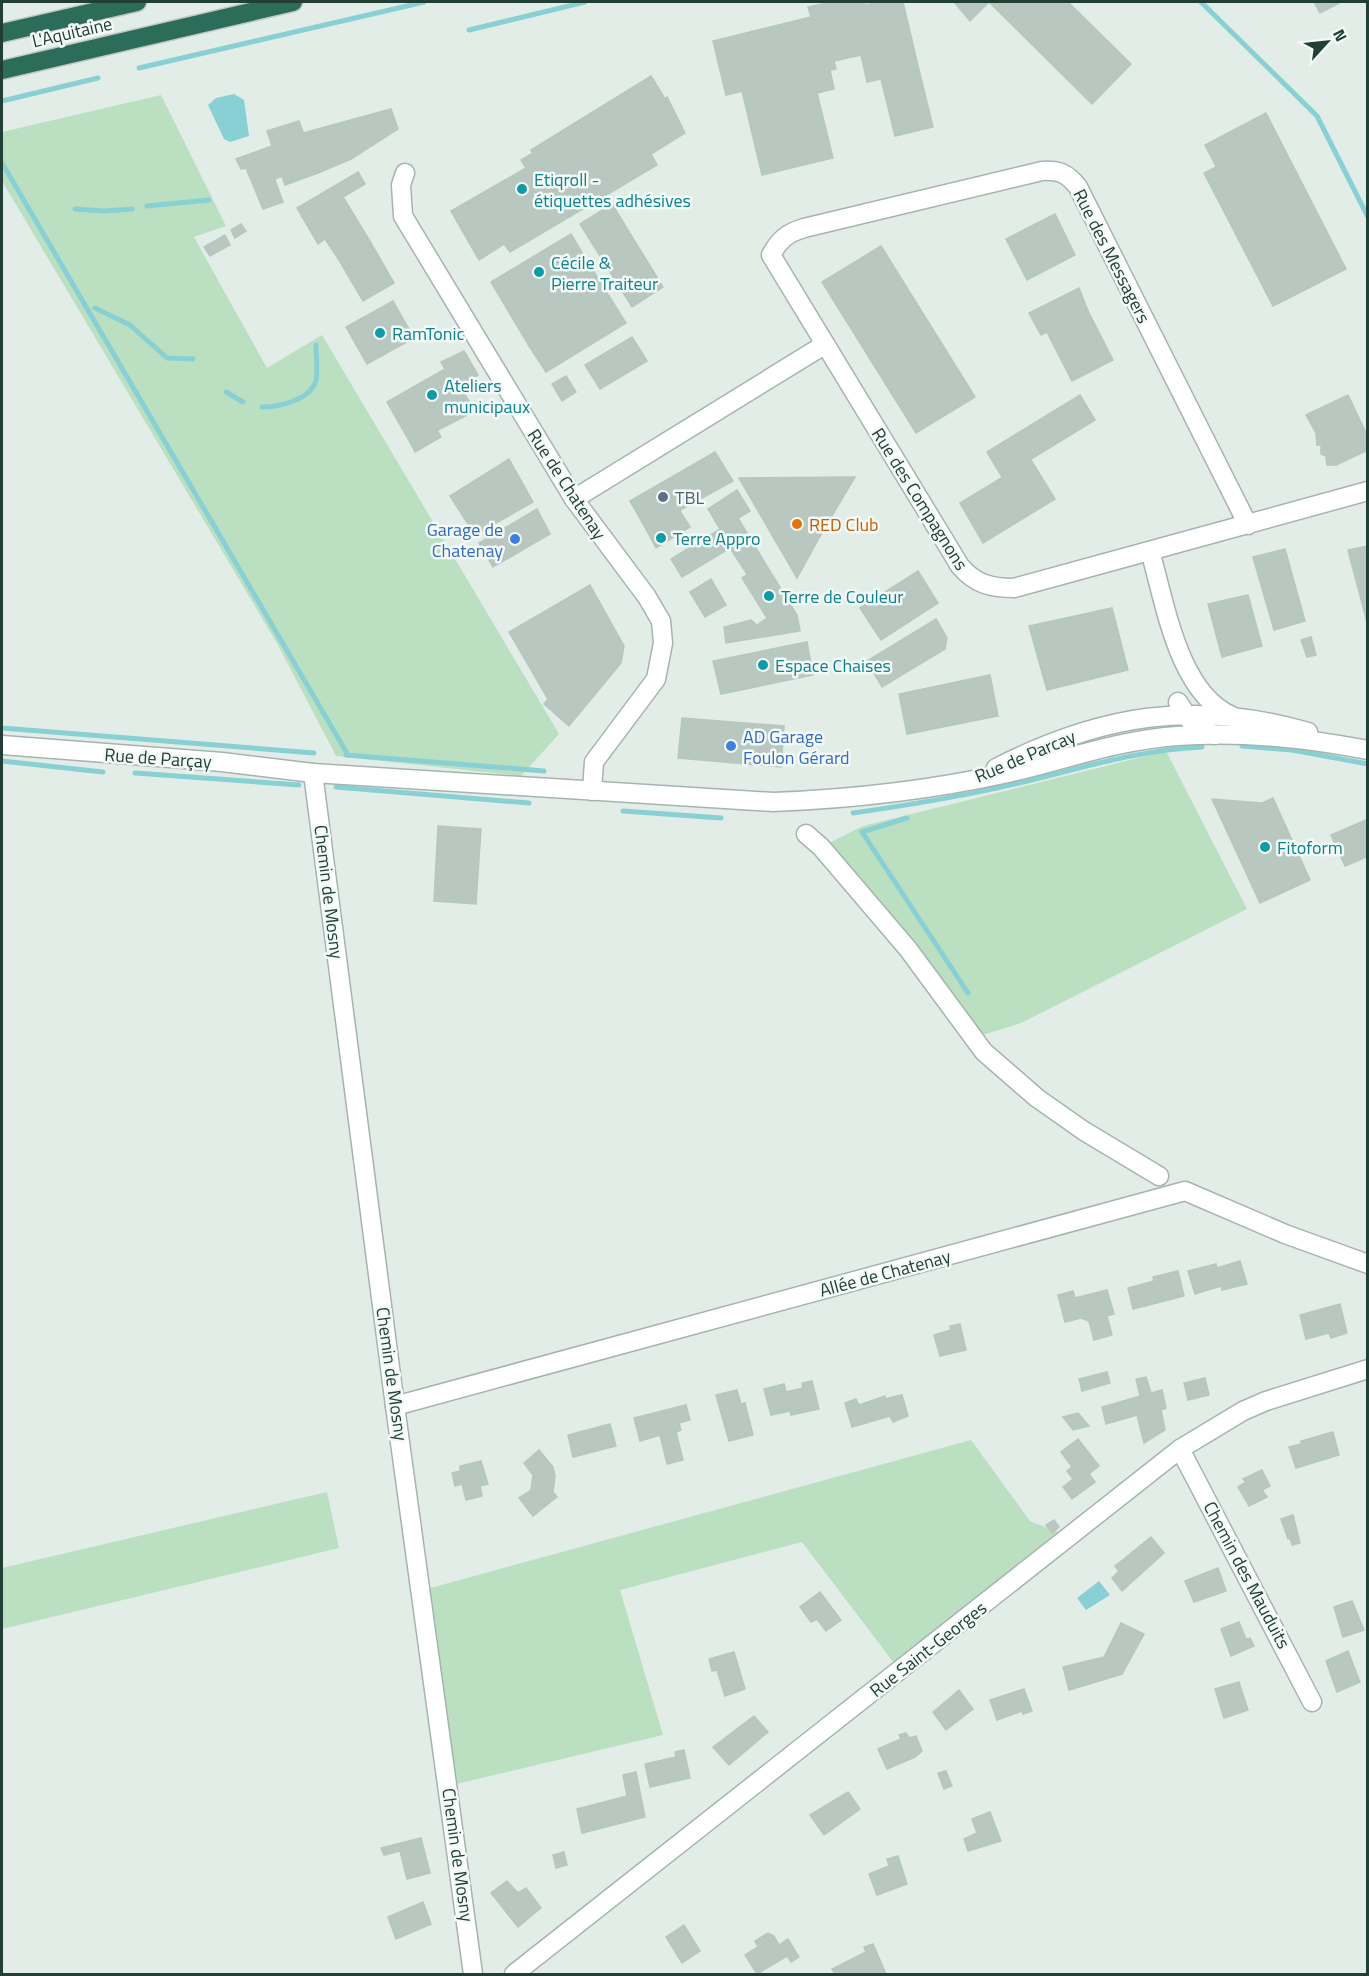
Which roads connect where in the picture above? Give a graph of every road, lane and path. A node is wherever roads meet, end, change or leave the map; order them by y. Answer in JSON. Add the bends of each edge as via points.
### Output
{"nodes":[{"id":1,"x":137,"y":2,"type":"edge"},
{"id":2,"x":293,"y":2,"type":"edge"},
{"id":3,"x":2,"y":33,"type":"edge"},
{"id":4,"x":2,"y":70,"type":"edge"},
{"id":5,"x":405,"y":173,"type":"dead end"},
{"id":6,"x":771,"y":255,"type":"joint"},
{"id":7,"x":824,"y":345,"type":"junction"},
{"id":8,"x":1368,"y":491,"type":"edge"},
{"id":9,"x":574,"y":500,"type":"junction"},
{"id":10,"x":1248,"y":525,"type":"junction"},
{"id":11,"x":1150,"y":551,"type":"junction"},
{"id":12,"x":1183,"y":663,"type":"junction"},
{"id":13,"x":1199,"y":688,"type":"junction"},
{"id":14,"x":1185,"y":714,"type":"junction"},
{"id":15,"x":1232,"y":716,"type":"junction"},
{"id":16,"x":1215,"y":735,"type":"junction"},
{"id":17,"x":1338,"y":744,"type":"junction"},
{"id":18,"x":2,"y":745,"type":"edge"},
{"id":19,"x":1368,"y":750,"type":"edge"},
{"id":20,"x":1073,"y":756,"type":"junction"},
{"id":21,"x":314,"y":773,"type":"junction"},
{"id":22,"x":967,"y":779,"type":"junction"},
{"id":23,"x":592,"y":791,"type":"junction"},
{"id":24,"x":806,"y":834,"type":"dead end"},
{"id":25,"x":1185,"y":1191,"type":"junction"},
{"id":26,"x":1368,"y":1264,"type":"edge"},
{"id":27,"x":1368,"y":1369,"type":"edge"},
{"id":28,"x":396,"y":1406,"type":"junction"},
{"id":29,"x":1180,"y":1449,"type":"junction"},
{"id":30,"x":1312,"y":1702,"type":"dead end"},
{"id":31,"x":473,"y":1974,"type":"edge"},
{"id":32,"x":514,"y":1974,"type":"edge"}],
"edges":[{"from":1,"to":3,"type":"highway","name":"L'Aquitaine"},
{"from":2,"to":4,"type":"highway","name":"L'Aquitaine"},
{"from":5,"to":9,"type":"street","name":"Rue de Chatenay","via":[[401,185],[403,216]]},
{"from":6,"to":7,"type":"street","name":"Rue des Compagnons"},
{"from":6,"to":10,"type":"street","name":"Rue des Messagers","via":[[789,233],[804,228],[1058,170],[1078,187]]},
{"from":7,"to":9,"type":"street"},
{"from":7,"to":11,"type":"street","name":"Rue des Compagnons","via":[[960,566],[977,582],[1014,588]]},
{"from":8,"to":10,"type":"street"},
{"from":9,"to":23,"type":"street","name":"Rue de Chatenay","via":[[656,611],[663,643],[656,679],[594,762]]},
{"from":10,"to":11,"type":"street"},
{"from":11,"to":12,"type":"street"},
{"from":12,"to":13,"type":"street"},
{"from":12,"to":14,"type":"street"},
{"from":13,"to":14,"type":"street"},
{"from":13,"to":15,"type":"street"},
{"from":14,"to":15,"type":"street","name":"Rue de Parcay"},
{"from":14,"to":16,"type":"street"},
{"from":14,"to":20,"type":"street","via":[[1180,729],[1124,737]]},
{"from":14,"to":22,"type":"street","name":"Rue de Parcay","via":[[1067,736]]},
{"from":15,"to":17,"type":"street","name":"Rue de Parcay","via":[[1272,722]]},
{"from":16,"to":17,"type":"street","name":"Rue de Parcay"},
{"from":16,"to":20,"type":"street","name":"Rue de Parcay","via":[[1143,740]]},
{"from":17,"to":19,"type":"street","name":"Rue de Parcay"},
{"from":18,"to":21,"type":"street","name":"Rue de Parçay"},
{"from":20,"to":22,"type":"street","name":"Rue de Parcay"},
{"from":21,"to":23,"type":"street","name":"Rue de Parçay"},
{"from":21,"to":28,"type":"street","name":"Chemin de Mosny"},
{"from":22,"to":23,"type":"street","name":"Rue de Parçay","via":[[921,789],[812,800],[732,801]]},
{"from":24,"to":25,"type":"street","via":[[821,846],[908,949],[984,1052],[1037,1098],[1108,1147]]},
{"from":25,"to":26,"type":"street"},
{"from":25,"to":28,"type":"street","name":"Allée de Chatenay"},
{"from":27,"to":29,"type":"street","name":"Rue Saint-Georges","via":[[1294,1390],[1243,1411]]},
{"from":28,"to":31,"type":"street","name":"Chemin de Mosny"},
{"from":29,"to":30,"type":"street","name":"Chemin des Mauduits"},
{"from":29,"to":32,"type":"street","name":"Rue Saint-Georges"}]}
